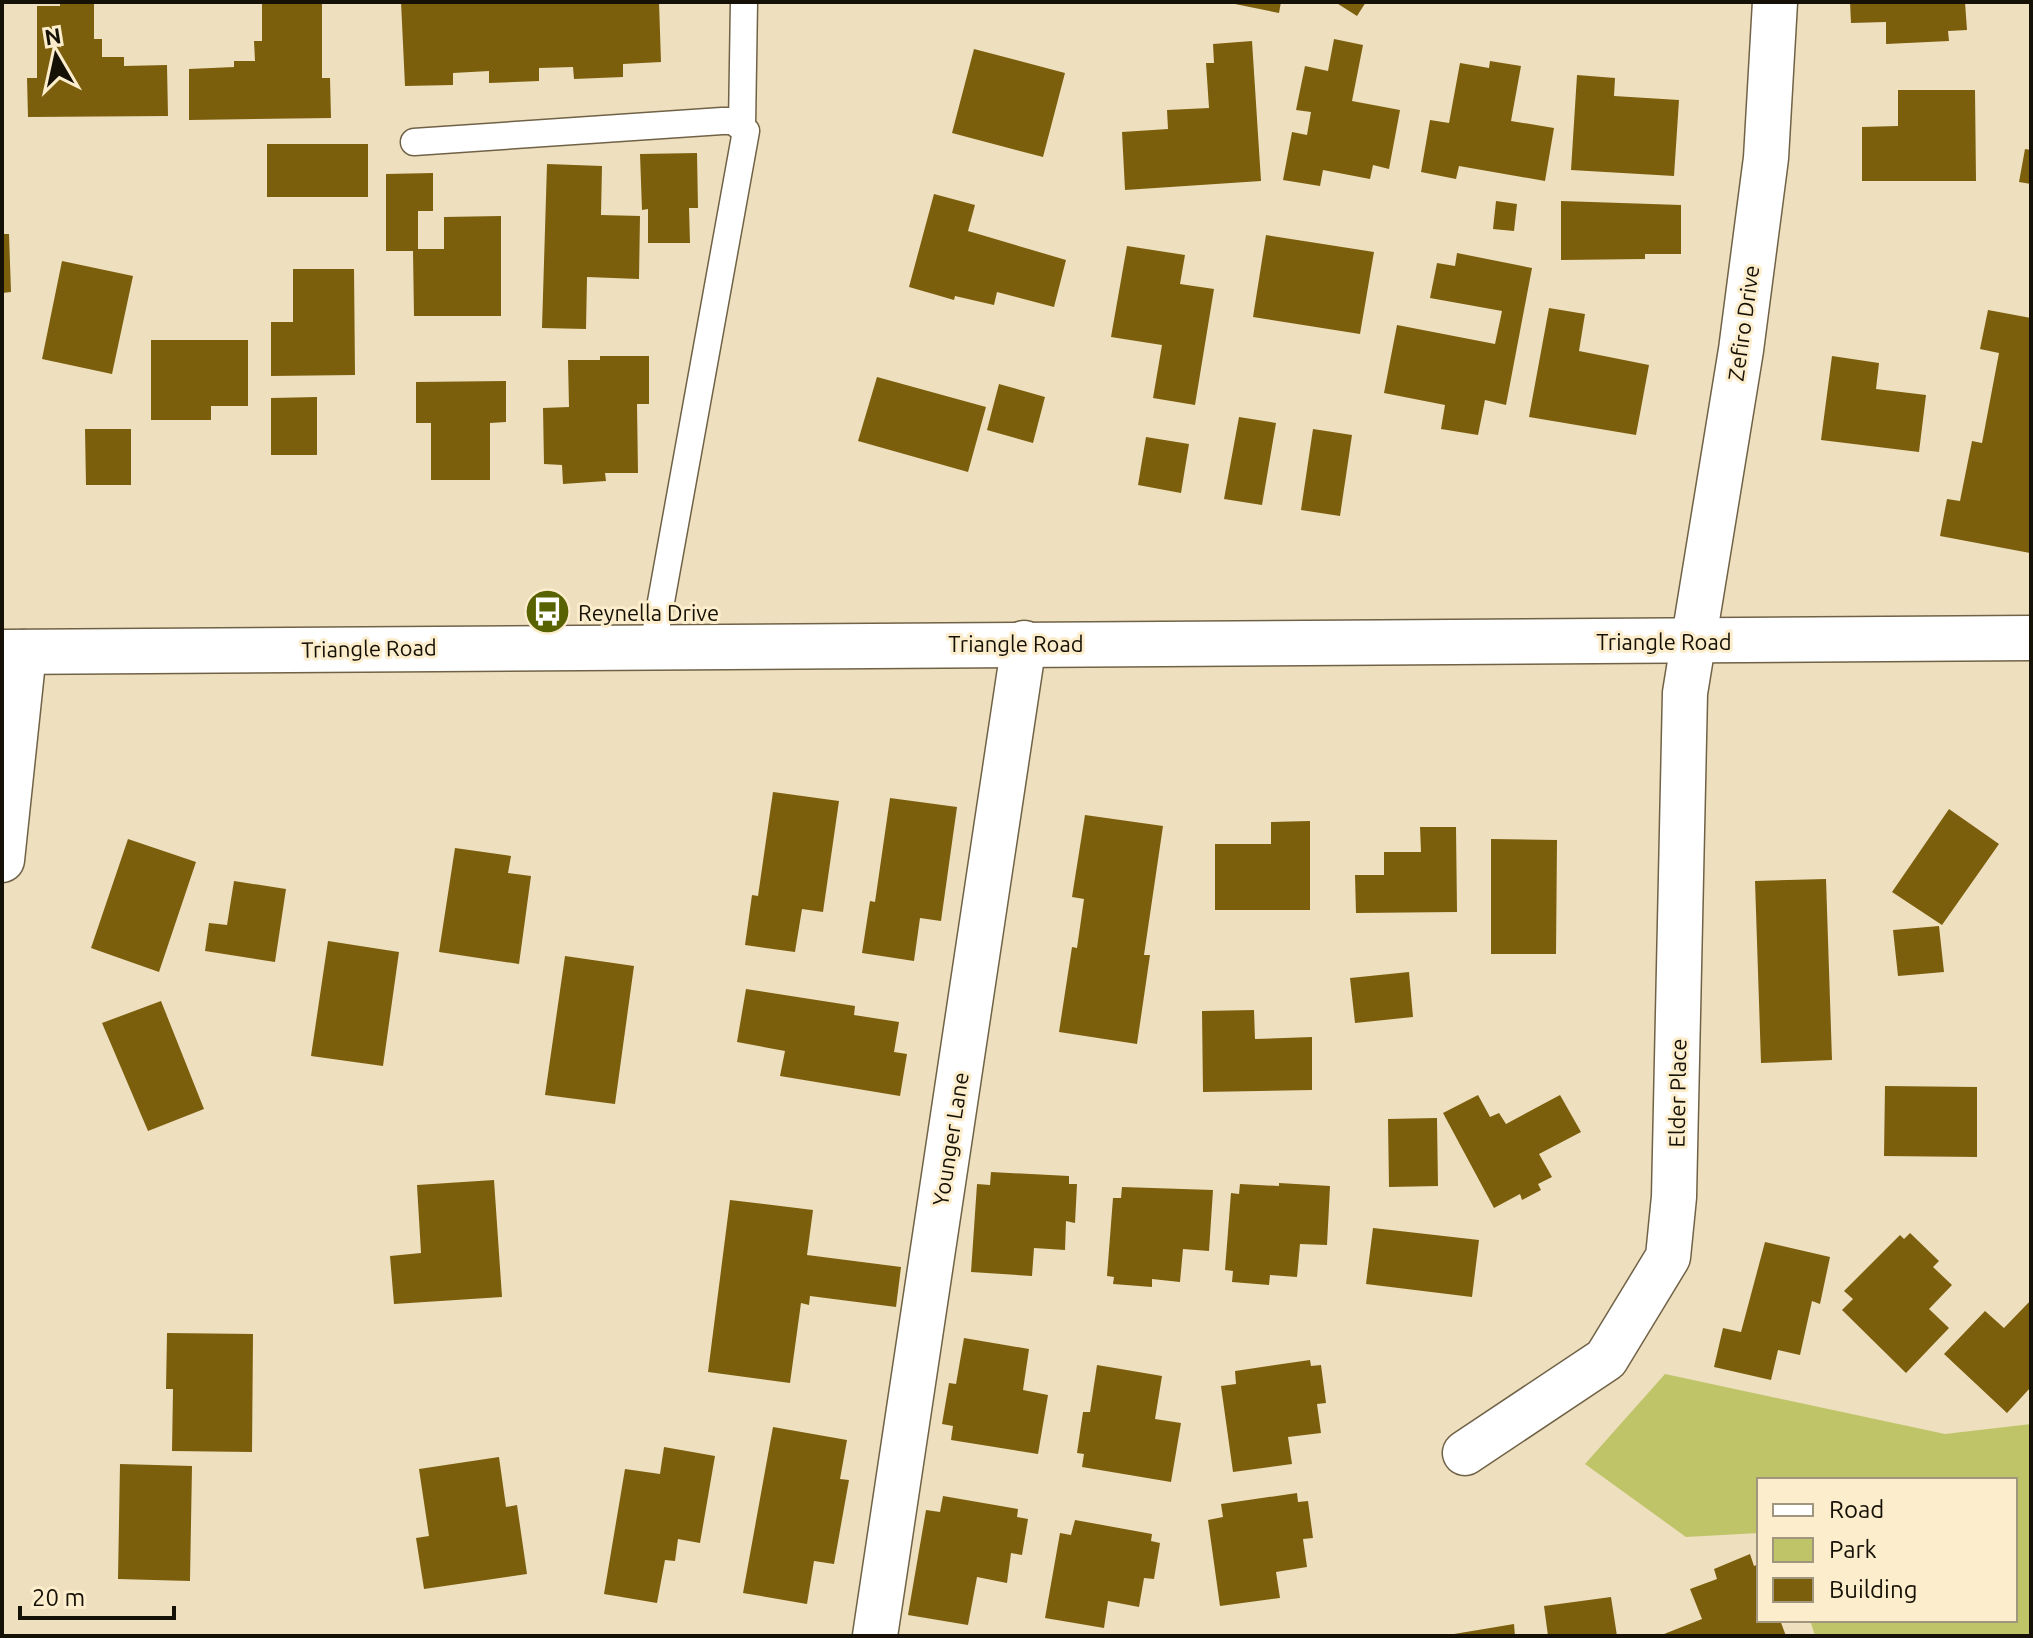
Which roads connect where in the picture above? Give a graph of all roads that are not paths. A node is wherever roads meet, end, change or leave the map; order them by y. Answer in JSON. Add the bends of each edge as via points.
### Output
{"nodes":[{"id":1,"x":744,"y":2,"type":"edge"},
{"id":2,"x":1775,"y":2,"type":"edge"},
{"id":3,"x":742,"y":125,"type":"junction"},
{"id":4,"x":414,"y":142,"type":"dead end"},
{"id":5,"x":2031,"y":638,"type":"edge"},
{"id":6,"x":1696,"y":641,"type":"junction"},
{"id":7,"x":1024,"y":643,"type":"junction"},
{"id":8,"x":653,"y":646,"type":"junction"},
{"id":9,"x":13,"y":652,"type":"edge"},
{"id":10,"x":2,"y":860,"type":"edge"},
{"id":11,"x":1465,"y":1453,"type":"dead end"},
{"id":12,"x":875,"y":1636,"type":"edge"}],
"edges":[{"from":1,"to":3,"type":"lane"},
{"from":2,"to":6,"type":"street","name":"Zefiro Drive","via":[[1766,158]]},
{"from":3,"to":4,"type":"lane","via":[[722,121]]},
{"from":3,"to":8,"type":"lane","via":[[746,141]]},
{"from":5,"to":6,"type":"street","name":"Triangle Road"},
{"from":6,"to":7,"type":"street","name":"Triangle Road"},
{"from":6,"to":11,"type":"street","name":"Elder Place","via":[[1685,693],[1674,1197],[1668,1257],[1606,1359]]},
{"from":7,"to":8,"type":"street","name":"Triangle Road"},
{"from":7,"to":12,"type":"street","name":"Younger Lane"},
{"from":8,"to":9,"type":"street","name":"Triangle Road"},
{"from":9,"to":10,"type":"street"}]}
